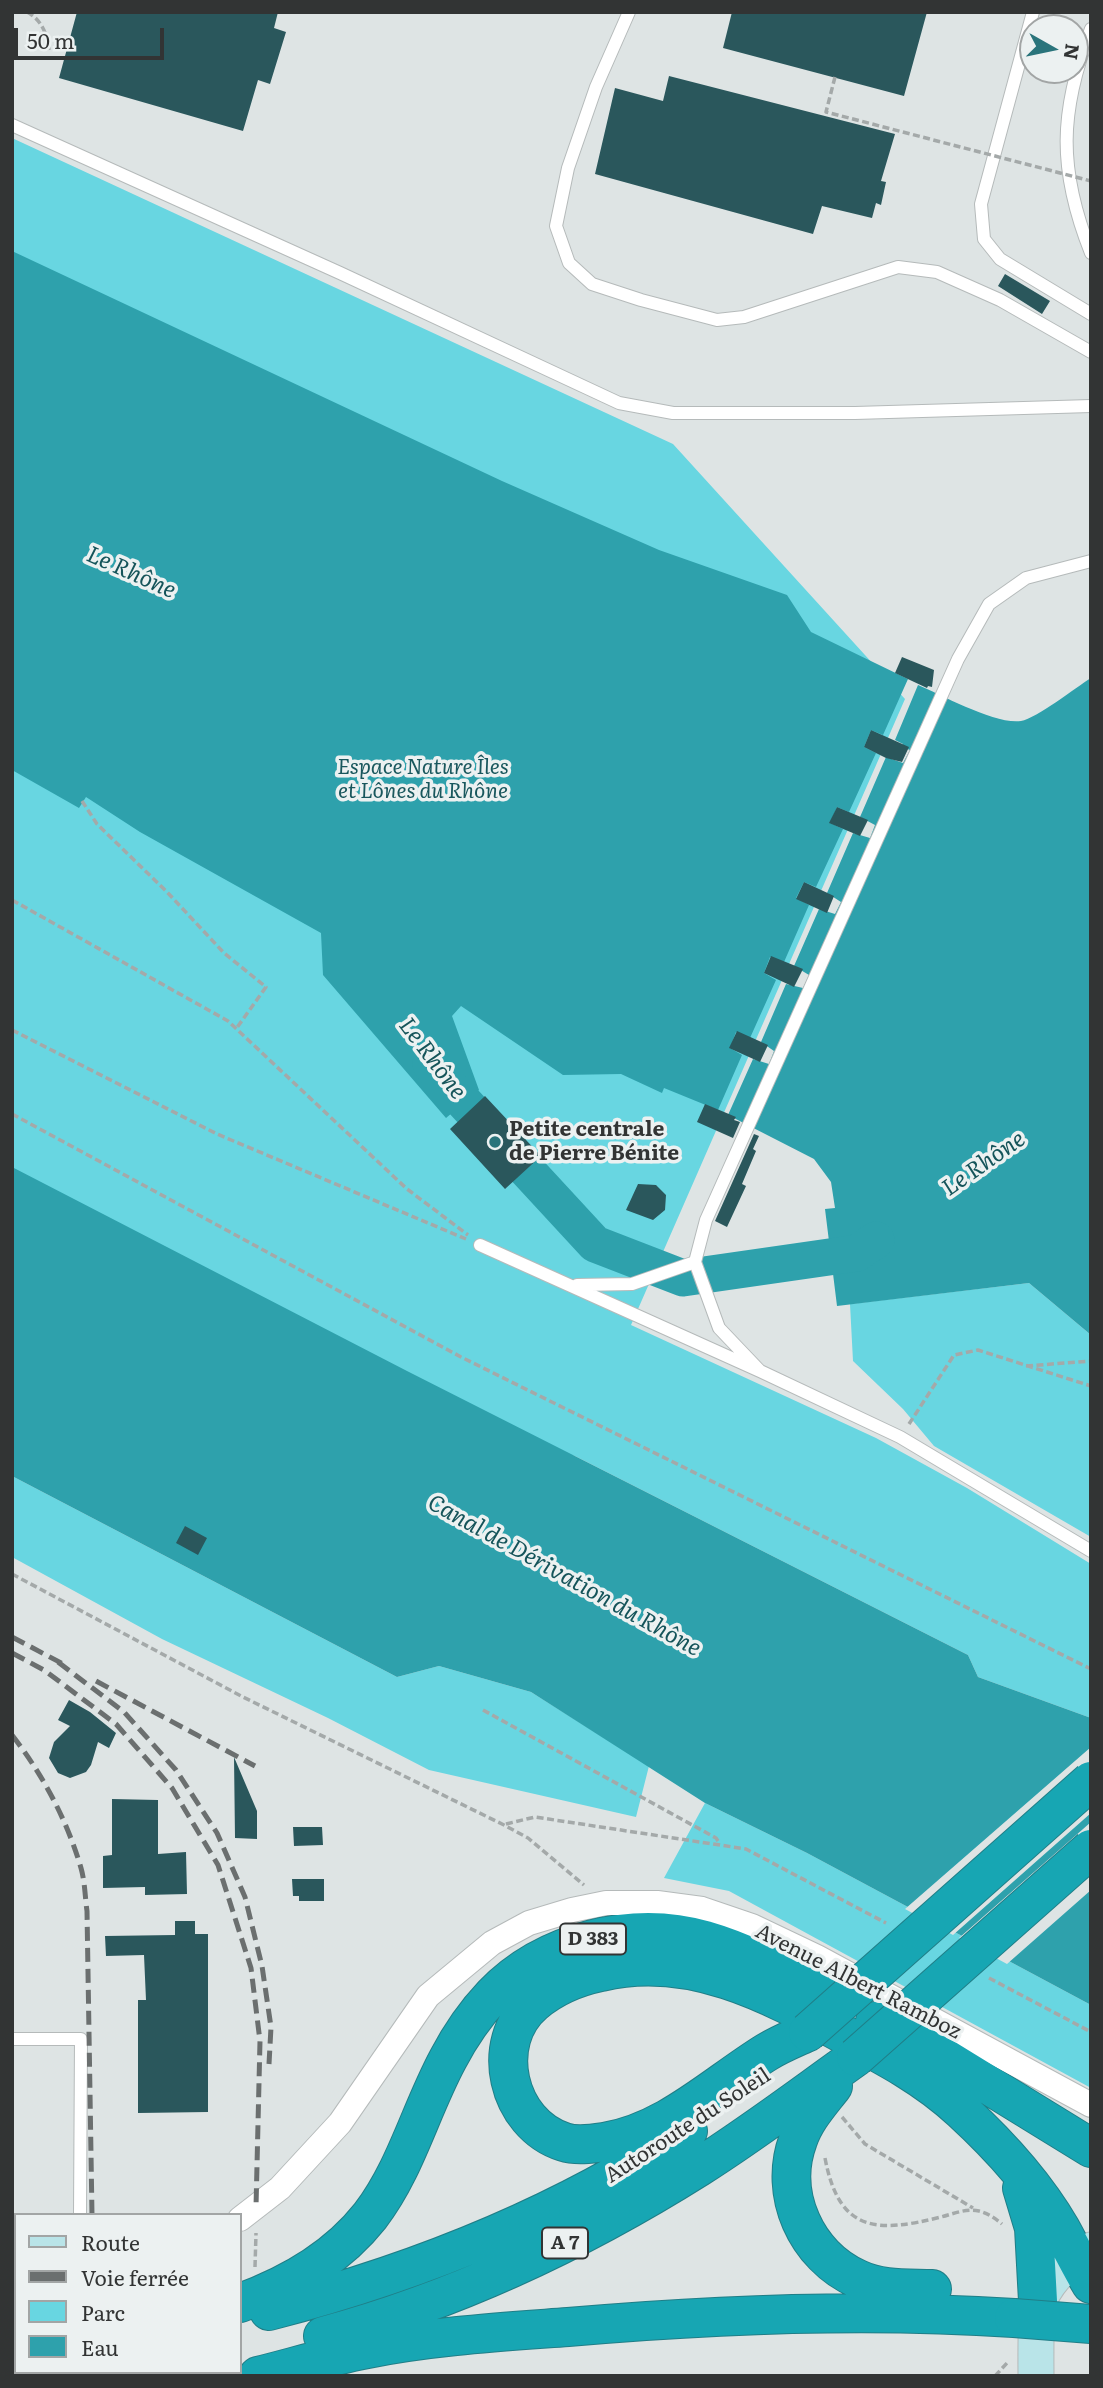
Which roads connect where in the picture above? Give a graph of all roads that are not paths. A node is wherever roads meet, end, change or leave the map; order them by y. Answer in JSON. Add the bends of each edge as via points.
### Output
{"nodes":[{"id":1,"x":629,"y":12,"type":"edge"},
{"id":2,"x":1033,"y":12,"type":"edge"},
{"id":3,"x":1091,"y":29,"type":"edge"},
{"id":4,"x":12,"y":125,"type":"edge"},
{"id":5,"x":1091,"y":253,"type":"edge"},
{"id":6,"x":1091,"y":314,"type":"edge"},
{"id":7,"x":1091,"y":352,"type":"edge"},
{"id":8,"x":1091,"y":406,"type":"edge"},
{"id":9,"x":1091,"y":561,"type":"edge"},
{"id":10,"x":480,"y":1245,"type":"road end"},
{"id":11,"x":695,"y":1262,"type":"junction"},
{"id":12,"x":571,"y":1285,"type":"junction"},
{"id":13,"x":760,"y":1371,"type":"junction"},
{"id":14,"x":1091,"y":1551,"type":"edge"},
{"id":15,"x":1091,"y":1781,"type":"edge"},
{"id":16,"x":1091,"y":1849,"type":"edge"},
{"id":17,"x":808,"y":2032,"type":"junction"},
{"id":18,"x":12,"y":2039,"type":"edge"},
{"id":19,"x":856,"y":2057,"type":"junction"},
{"id":20,"x":1085,"y":2129,"type":"edge"},
{"id":21,"x":1016,"y":2169,"type":"junction"},
{"id":22,"x":80,"y":2213,"type":"edge"},
{"id":23,"x":248,"y":2213,"type":"edge"},
{"id":24,"x":1086,"y":2264,"type":"edge"},
{"id":25,"x":248,"y":2288,"type":"edge"},
{"id":26,"x":1091,"y":2299,"type":"edge"},
{"id":27,"x":242,"y":2317,"type":"edge"},
{"id":28,"x":1091,"y":2323,"type":"edge"},
{"id":29,"x":1024,"y":2338,"type":"edge"},
{"id":30,"x":242,"y":2357,"type":"edge"},
{"id":31,"x":258,"y":2376,"type":"edge"}],
"edges":[{"from":1,"to":7,"type":"lane","via":[[568,168],[556,226],[569,263],[592,284],[717,320],[744,317],[898,267],[937,272],[1000,300]]},
{"from":2,"to":6,"type":"lane","via":[[981,204],[984,239],[1000,259]]},
{"from":3,"to":5,"type":"lane","via":[[1077,66],[1066,120],[1066,152],[1076,215]]},
{"from":4,"to":8,"type":"lane","via":[[619,403],[673,413]]},
{"from":9,"to":11,"type":"lane","via":[[1026,578],[989,604],[958,659],[706,1220]]},
{"from":10,"to":12,"type":"lane"},
{"from":11,"to":12,"type":"lane","via":[[632,1284]]},
{"from":11,"to":13,"type":"lane","via":[[719,1328]]},
{"from":12,"to":13,"type":"lane"},
{"from":13,"to":14,"type":"lane","via":[[900,1437]]},
{"from":15,"to":17,"type":"highway","name":"Autoroute du Soleil","number":"A 7","bridge":true},
{"from":16,"to":19,"type":"highway","name":"Autoroute du Soleil","number":"A 7","bridge":true},
{"from":17,"to":21,"type":"highway","via":[[768,2052],[668,2118],[607,2142],[572,2144],[547,2134],[523,2111],[509,2076],[515,2029],[526,2010],[548,1993],[574,1979],[610,1970],[679,1967],[715,1975],[774,1998],[901,2065],[963,2112]]},
{"from":17,"to":27,"type":"highway","name":"Autoroute du Soleil","number":"A 7","via":[[781,2065],[759,2081],[669,2143],[595,2186],[428,2261]]},
{"from":18,"to":22,"type":"lane","via":[[81,2039]]},
{"from":19,"to":29,"type":"highway","via":[[808,2119],[794,2151],[794,2201],[814,2244],[858,2279]]},
{"from":19,"to":30,"type":"highway","name":"Autoroute du Soleil","number":"A 7","via":[[700,2166],[578,2236],[423,2304]]},
{"from":20,"to":23,"type":"street","name":"Avenue Albert Ramboz","via":[[817,1957],[752,1926],[702,1909],[606,1903],[529,1923],[504,1936],[429,1996],[340,2123],[280,2188]]},
{"from":20,"to":25,"type":"highway","number":"D 383","via":[[748,1956],[685,1936],[642,1932],[603,1937],[539,1960],[495,1993],[447,2061],[397,2173],[370,2216],[338,2249],[284,2286]]},
{"from":21,"to":24,"type":"highway"},
{"from":21,"to":29,"type":"highway","via":[[1034,2228]]},
{"from":24,"to":29,"type":"street","via":[[1053,2279]]},
{"from":26,"to":29,"type":"highway"},
{"from":28,"to":29,"type":"highway","bridge":true},
{"from":29,"to":31,"type":"highway","via":[[863,2313],[709,2316],[409,2342]]}]}
